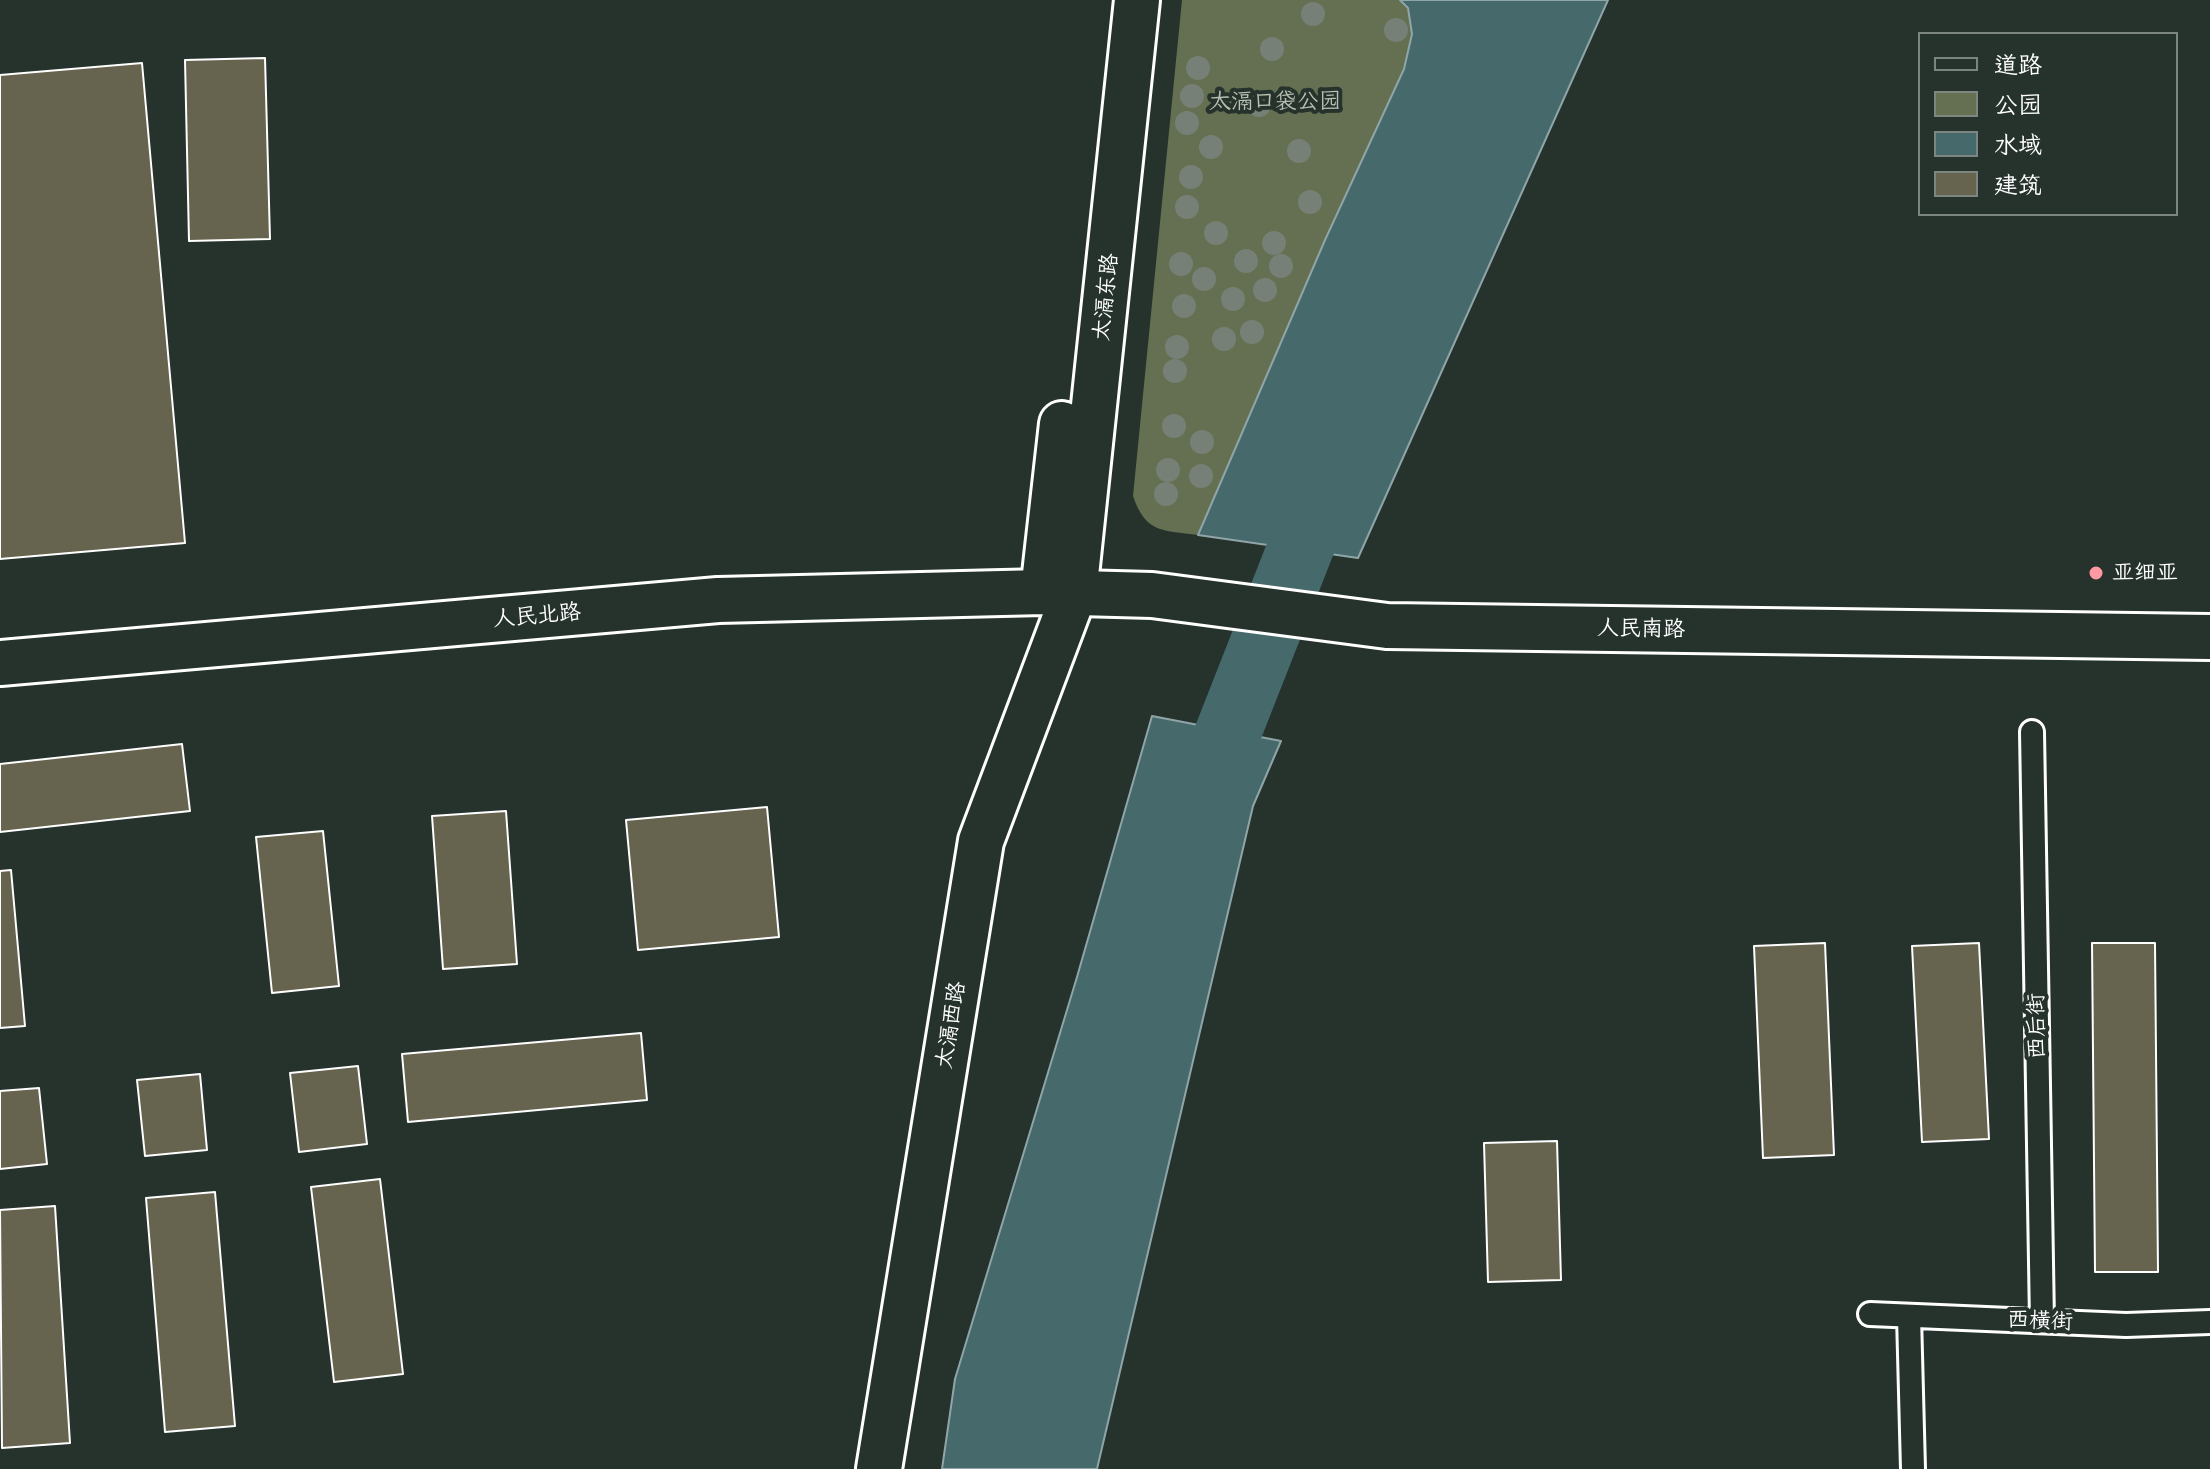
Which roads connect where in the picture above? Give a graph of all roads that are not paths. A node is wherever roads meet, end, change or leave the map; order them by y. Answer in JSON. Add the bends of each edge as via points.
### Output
{"nodes":[{"id":1,"x":1109,"y":0,"type":"edge"},
{"id":2,"x":1137,"y":0,"type":"edge"},
{"id":3,"x":1059,"y":593,"type":"junction"},
{"id":4,"x":2210,"y":637,"type":"edge"},
{"id":5,"x":0,"y":663,"type":"edge"},
{"id":6,"x":2032,"y":732,"type":"dead end"},
{"id":7,"x":1870,"y":1314,"type":"dead end"},
{"id":8,"x":1909,"y":1316,"type":"junction"},
{"id":9,"x":2042,"y":1321,"type":"junction"},
{"id":10,"x":2210,"y":1322,"type":"edge"},
{"id":11,"x":879,"y":1469,"type":"edge"},
{"id":12,"x":1913,"y":1469,"type":"edge"}],
"edges":[{"from":1,"to":3,"type":"main road","name":"太滆东路"},
{"from":2,"to":3,"type":"main road","name":"太滆东路"},
{"from":3,"to":4,"type":"main road","name":"人民南路","via":[[1152,595],[1387,626]]},
{"from":3,"to":5,"type":"main road","name":"人民北路","via":[[718,600]]},
{"from":3,"to":11,"type":"main road","name":"太滆西路","via":[[981,841]]},
{"from":6,"to":9,"type":"lane","name":"西后街"},
{"from":7,"to":8,"type":"lane","name":"西横街"},
{"from":8,"to":9,"type":"lane","name":"西横街"},
{"from":8,"to":12,"type":"lane"},
{"from":9,"to":10,"type":"lane","name":"西横街"}]}
